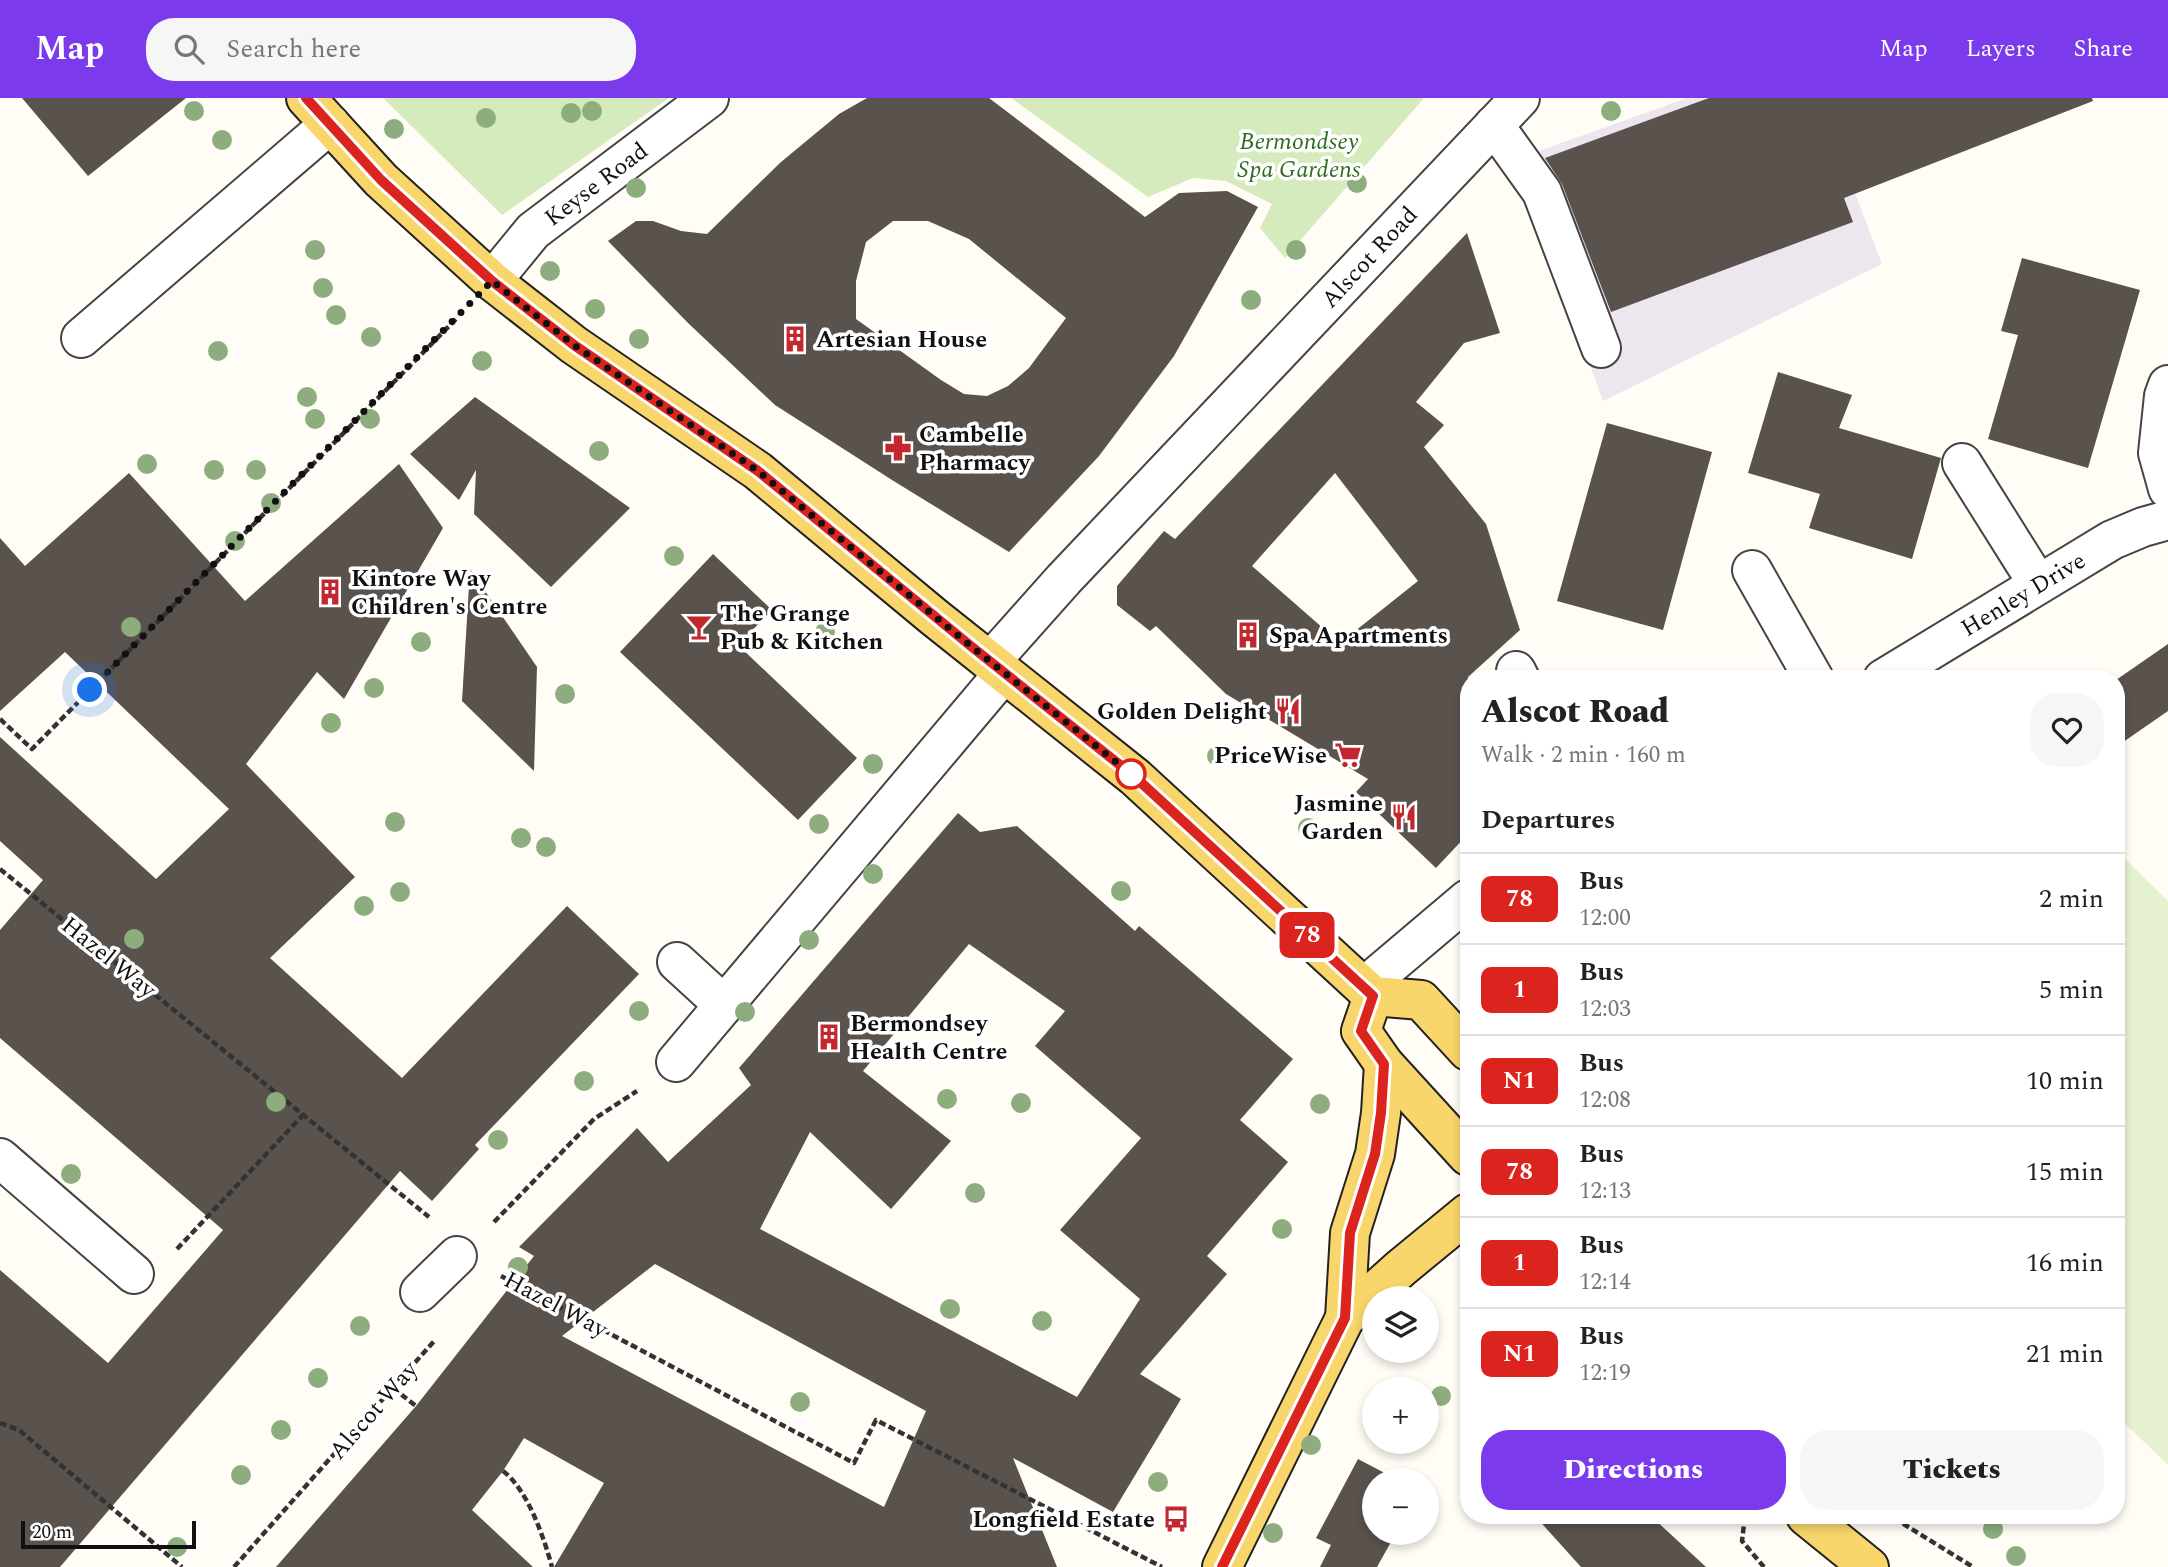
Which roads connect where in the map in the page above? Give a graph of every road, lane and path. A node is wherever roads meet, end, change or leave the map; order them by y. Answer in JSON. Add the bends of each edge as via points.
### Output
{"nodes":[{"id":1,"x":709,"y":98,"type":"edge"},
{"id":2,"x":318,"y":111,"type":"edge"},
{"id":3,"x":1507,"y":112,"type":"edge"},
{"id":4,"x":492,"y":281,"type":"junction"},
{"id":5,"x":81,"y":338,"type":"dead end"},
{"id":6,"x":1601,"y":348,"type":"dead end"},
{"id":7,"x":2168,"y":385,"type":"edge"},
{"id":8,"x":1962,"y":463,"type":"dead end"},
{"id":9,"x":2168,"y":489,"type":"edge"},
{"id":10,"x":2168,"y":520,"type":"edge"},
{"id":11,"x":1752,"y":570,"type":"dead end"},
{"id":12,"x":2038,"y":584,"type":"junction"},
{"id":13,"x":997,"y":668,"type":"junction"},
{"id":14,"x":1809,"y":670,"type":"edge"},
{"id":15,"x":1897,"y":670,"type":"edge"},
{"id":16,"x":0,"y":719,"type":"edge"},
{"id":17,"x":0,"y":869,"type":"edge"},
{"id":18,"x":1460,"y":907,"type":"edge"},
{"id":19,"x":677,"y":962,"type":"dead end"},
{"id":20,"x":1369,"y":992,"type":"junction"},
{"id":21,"x":724,"y":1005,"type":"junction"},
{"id":22,"x":1460,"y":1042,"type":"edge"},
{"id":23,"x":676,"y":1062,"type":"dead end"},
{"id":24,"x":1384,"y":1064,"type":"junction"},
{"id":25,"x":639,"y":1090,"type":"dead end"},
{"id":26,"x":304,"y":1114,"type":"junction"},
{"id":27,"x":1460,"y":1147,"type":"edge"},
{"id":28,"x":0,"y":1158,"type":"edge"},
{"id":29,"x":1460,"y":1220,"type":"edge"},
{"id":30,"x":436,"y":1223,"type":"dead end"},
{"id":31,"x":487,"y":1229,"type":"dead end"},
{"id":32,"x":457,"y":1256,"type":"dead end"},
{"id":33,"x":134,"y":1274,"type":"joint"},
{"id":34,"x":498,"y":1274,"type":"dead end"},
{"id":35,"x":421,"y":1292,"type":"joint"},
{"id":36,"x":1345,"y":1318,"type":"junction"},
{"id":37,"x":393,"y":1388,"type":"junction"},
{"id":38,"x":416,"y":1406,"type":"dead end"},
{"id":39,"x":0,"y":1423,"type":"edge"},
{"id":40,"x":503,"y":1471,"type":"dead end"},
{"id":41,"x":1744,"y":1524,"type":"edge"},
{"id":42,"x":1816,"y":1524,"type":"edge"},
{"id":43,"x":1903,"y":1524,"type":"edge"},
{"id":44,"x":183,"y":1567,"type":"edge"},
{"id":45,"x":234,"y":1567,"type":"edge"},
{"id":46,"x":552,"y":1567,"type":"edge"},
{"id":47,"x":1162,"y":1567,"type":"edge"},
{"id":48,"x":1222,"y":1567,"type":"edge"},
{"id":49,"x":1764,"y":1567,"type":"edge"},
{"id":50,"x":1868,"y":1567,"type":"edge"},
{"id":51,"x":1973,"y":1567,"type":"edge"}],
"edges":[{"from":1,"to":4,"type":"street","name":"Keyse Road","via":[[533,231]]},
{"from":2,"to":4,"type":"main road","via":[[381,180]]},
{"from":2,"to":5,"type":"street"},
{"from":3,"to":6,"type":"street"},
{"from":3,"to":13,"type":"street","name":"Alscot Road","via":[[1064,579]]},
{"from":4,"to":13,"type":"main road","via":[[574,345],[758,471]]},
{"from":4,"to":16,"type":"path","via":[[32,749]]},
{"from":7,"to":9,"type":"street","via":[[2158,453]]},
{"from":8,"to":12,"type":"street"},
{"from":10,"to":12,"type":"street","name":"Henley Drive","via":[[2112,540]]},
{"from":11,"to":14,"type":"street"},
{"from":12,"to":15,"type":"street","name":"Henley Drive"},
{"from":13,"to":20,"type":"main road","via":[[1135,777]]},
{"from":13,"to":21,"type":"street","name":"Alscot Road"},
{"from":17,"to":26,"type":"path","name":"Hazel Way"},
{"from":18,"to":20,"type":"street"},
{"from":19,"to":21,"type":"street"},
{"from":20,"to":22,"type":"main road","via":[[1421,1000]]},
{"from":20,"to":24,"type":"main road","via":[[1361,1031]]},
{"from":21,"to":23,"type":"street","name":"Alscot Road"},
{"from":24,"to":27,"type":"main road"},
{"from":24,"to":36,"type":"main road","via":[[1375,1154],[1350,1233]]},
{"from":25,"to":31,"type":"path","via":[[594,1119]]},
{"from":26,"to":30,"type":"path","name":"Hazel Way"},
{"from":26,"to":33,"type":"path","via":[[146,1283]]},
{"from":28,"to":33,"type":"street"},
{"from":29,"to":36,"type":"main road"},
{"from":32,"to":35,"type":"street"},
{"from":34,"to":47,"type":"path","name":"Hazel Way","via":[[854,1463],[876,1420]]},
{"from":35,"to":37,"type":"path","name":"Alscot Way","via":[[451,1322]]},
{"from":36,"to":48,"type":"main road"},
{"from":37,"to":38,"type":"path"},
{"from":37,"to":45,"type":"path","name":"Alscot Way"},
{"from":39,"to":44,"type":"path","via":[[19,1430]]},
{"from":40,"to":46,"type":"path","via":[[513,1479],[543,1534]]},
{"from":41,"to":49,"type":"path","via":[[1742,1541]]},
{"from":42,"to":50,"type":"main road"},
{"from":43,"to":51,"type":"path"}]}
